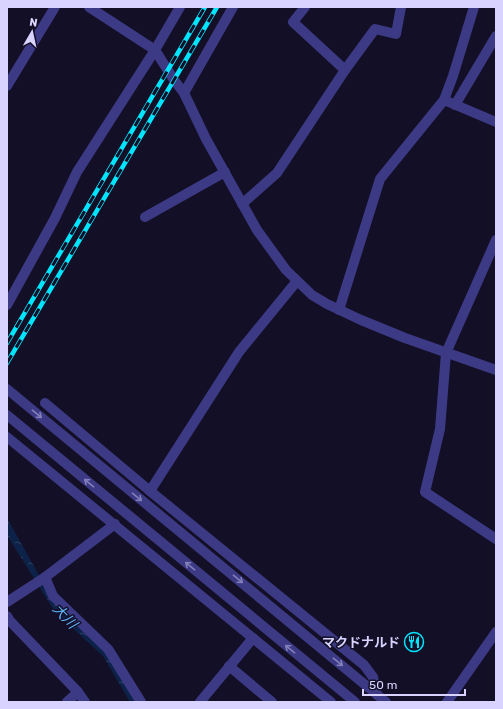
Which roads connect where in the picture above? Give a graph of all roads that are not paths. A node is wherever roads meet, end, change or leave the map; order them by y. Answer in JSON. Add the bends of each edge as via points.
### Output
{"nodes":[{"id":1,"x":55,"y":7,"type":"edge"},
{"id":2,"x":89,"y":7,"type":"edge"},
{"id":3,"x":180,"y":7,"type":"edge"},
{"id":4,"x":233,"y":7,"type":"edge"},
{"id":5,"x":305,"y":7,"type":"edge"},
{"id":6,"x":401,"y":7,"type":"edge"},
{"id":7,"x":474,"y":7,"type":"edge"},
{"id":8,"x":496,"y":36,"type":"edge"},
{"id":9,"x":155,"y":50,"type":"junction"},
{"id":10,"x":345,"y":70,"type":"junction"},
{"id":11,"x":7,"y":86,"type":"edge"},
{"id":12,"x":184,"y":93,"type":"junction"},
{"id":13,"x":444,"y":100,"type":"junction"},
{"id":14,"x":455,"y":105,"type":"junction"},
{"id":15,"x":496,"y":122,"type":"edge"},
{"id":16,"x":224,"y":172,"type":"junction"},
{"id":17,"x":242,"y":204,"type":"junction"},
{"id":18,"x":145,"y":217,"type":"dead end"},
{"id":19,"x":496,"y":240,"type":"edge"},
{"id":20,"x":297,"y":281,"type":"junction"},
{"id":21,"x":7,"y":305,"type":"edge"},
{"id":22,"x":339,"y":310,"type":"junction"},
{"id":23,"x":446,"y":353,"type":"junction"},
{"id":24,"x":496,"y":370,"type":"edge"},
{"id":25,"x":7,"y":389,"type":"edge"},
{"id":26,"x":45,"y":403,"type":"dead end"},
{"id":27,"x":7,"y":416,"type":"edge"},
{"id":28,"x":7,"y":436,"type":"edge"},
{"id":29,"x":150,"y":491,"type":"junction"},
{"id":30,"x":115,"y":524,"type":"junction"},
{"id":31,"x":496,"y":539,"type":"edge"},
{"id":32,"x":41,"y":579,"type":"junction"},
{"id":33,"x":7,"y":602,"type":"edge"},
{"id":34,"x":7,"y":616,"type":"edge"},
{"id":35,"x":496,"y":632,"type":"edge"},
{"id":36,"x":253,"y":638,"type":"junction"},
{"id":37,"x":229,"y":666,"type":"junction"},
{"id":38,"x":78,"y":692,"type":"junction"},
{"id":39,"x":377,"y":695,"type":"junction"},
{"id":40,"x":67,"y":702,"type":"edge"},
{"id":41,"x":85,"y":702,"type":"edge"},
{"id":42,"x":141,"y":702,"type":"edge"},
{"id":43,"x":200,"y":702,"type":"edge"},
{"id":44,"x":272,"y":702,"type":"edge"},
{"id":45,"x":331,"y":702,"type":"edge"},
{"id":46,"x":355,"y":702,"type":"edge"},
{"id":47,"x":386,"y":702,"type":"edge"},
{"id":48,"x":447,"y":702,"type":"edge"}],
"edges":[{"from":1,"to":11,"type":"street"},
{"from":2,"to":9,"type":"street"},
{"from":3,"to":9,"type":"street"},
{"from":4,"to":12,"type":"street"},
{"from":5,"to":10,"type":"street","via":[[293,22]]},
{"from":6,"to":10,"type":"street","via":[[396,34],[375,30]]},
{"from":7,"to":13,"type":"street"},
{"from":8,"to":14,"type":"street"},
{"from":9,"to":12,"type":"street"},
{"from":9,"to":21,"type":"street","via":[[78,172]]},
{"from":10,"to":17,"type":"street","via":[[277,173]]},
{"from":12,"to":16,"type":"street"},
{"from":13,"to":14,"type":"street"},
{"from":13,"to":22,"type":"street","via":[[380,179]]},
{"from":14,"to":15,"type":"street"},
{"from":16,"to":17,"type":"street"},
{"from":16,"to":18,"type":"street"},
{"from":17,"to":20,"type":"street","via":[[257,230]]},
{"from":19,"to":23,"type":"street"},
{"from":20,"to":22,"type":"street","via":[[312,295]]},
{"from":20,"to":29,"type":"street","via":[[238,352]]},
{"from":22,"to":23,"type":"street"},
{"from":23,"to":24,"type":"street"},
{"from":23,"to":31,"type":"street","via":[[440,430],[425,492]]},
{"from":25,"to":39,"type":"street","one_way":true},
{"from":26,"to":29,"type":"street"},
{"from":46,"to":27,"type":"street","one_way":true},
{"from":28,"to":30,"type":"street"},
{"from":29,"to":39,"type":"street","via":[[364,665],[373,677]]},
{"from":30,"to":32,"type":"street"},
{"from":30,"to":36,"type":"street"},
{"from":32,"to":33,"type":"street"},
{"from":32,"to":42,"type":"street","via":[[53,596],[108,649]]},
{"from":34,"to":38,"type":"street"},
{"from":35,"to":48,"type":"street"},
{"from":36,"to":37,"type":"street"},
{"from":36,"to":45,"type":"street"},
{"from":37,"to":43,"type":"street"},
{"from":37,"to":44,"type":"street"},
{"from":38,"to":40,"type":"street"},
{"from":38,"to":41,"type":"street"},
{"from":39,"to":47,"type":"street"}]}
